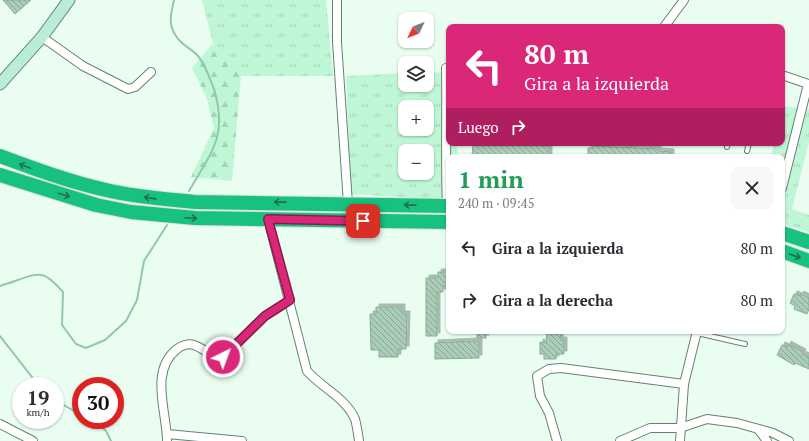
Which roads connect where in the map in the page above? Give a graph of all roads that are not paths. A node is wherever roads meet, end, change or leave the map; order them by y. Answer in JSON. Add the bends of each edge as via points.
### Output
{"nodes":[{"id":1,"x":70,"y":0,"type":"edge"},
{"id":2,"x":337,"y":0,"type":"edge"},
{"id":3,"x":684,"y":0,"type":"edge"},
{"id":4,"x":666,"y":24,"type":"edge"},
{"id":5,"x":42,"y":37,"type":"junction"},
{"id":6,"x":151,"y":72,"type":"dead end"},
{"id":7,"x":785,"y":76,"type":"edge"},
{"id":8,"x":0,"y":84,"type":"edge"},
{"id":9,"x":809,"y":84,"type":"edge"},
{"id":10,"x":446,"y":146,"type":"edge"},
{"id":11,"x":748,"y":146,"type":"edge"},
{"id":12,"x":747,"y":151,"type":"dead end"},
{"id":13,"x":0,"y":156,"type":"edge"},
{"id":14,"x":0,"y":175,"type":"edge"},
{"id":15,"x":785,"y":176,"type":"edge"},
{"id":16,"x":446,"y":178,"type":"edge"},
{"id":17,"x":348,"y":204,"type":"junction"},
{"id":18,"x":446,"y":206,"type":"edge"},
{"id":19,"x":268,"y":219,"type":"junction"},
{"id":20,"x":446,"y":222,"type":"edge"},
{"id":21,"x":785,"y":234,"type":"edge"},
{"id":22,"x":809,"y":242,"type":"edge"},
{"id":23,"x":785,"y":252,"type":"edge"},
{"id":24,"x":809,"y":261,"type":"edge"},
{"id":25,"x":290,"y":300,"type":"junction"},
{"id":26,"x":696,"y":334,"type":"edge"},
{"id":27,"x":705,"y":334,"type":"edge"},
{"id":28,"x":744,"y":344,"type":"dead end"},
{"id":29,"x":684,"y":384,"type":"junction"},
{"id":30,"x":0,"y":424,"type":"edge"},
{"id":31,"x":680,"y":428,"type":"junction"},
{"id":32,"x":758,"y":429,"type":"junction"},
{"id":33,"x":167,"y":438,"type":"edge"},
{"id":34,"x":33,"y":441,"type":"edge"},
{"id":35,"x":242,"y":441,"type":"edge"},
{"id":36,"x":359,"y":441,"type":"edge"},
{"id":37,"x":557,"y":441,"type":"edge"},
{"id":38,"x":620,"y":441,"type":"edge"},
{"id":39,"x":680,"y":441,"type":"edge"},
{"id":40,"x":767,"y":441,"type":"edge"},
{"id":41,"x":789,"y":441,"type":"edge"}],
"edges":[{"from":1,"to":5,"type":"street"},
{"from":2,"to":17,"type":"street","via":[[337,42]]},
{"from":3,"to":4,"type":"street"},
{"from":5,"to":6,"type":"street","via":[[83,66],[128,89],[135,87]]},
{"from":5,"to":8,"type":"street"},
{"from":7,"to":9,"type":"street"},
{"from":9,"to":15,"type":"street"},
{"from":10,"to":16,"type":"street"},
{"from":11,"to":12,"type":"lane"},
{"from":17,"to":13,"type":"highway","one_way":true,"via":[[195,202],[158,199],[75,183]]},
{"from":14,"to":19,"type":"highway","one_way":true,"via":[[96,205],[131,212],[195,218]]},
{"from":18,"to":17,"type":"highway","one_way":true},
{"from":19,"to":20,"type":"highway"},
{"from":19,"to":25,"type":"street"},
{"from":21,"to":22,"type":"highway"},
{"from":23,"to":24,"type":"highway","one_way":true},
{"from":25,"to":33,"type":"street","via":[[265,316],[223,357],[218,359],[192,345],[181,346],[172,353],[164,367],[161,383]]},
{"from":25,"to":36,"type":"street","via":[[302,359],[307,371],[314,380],[337,396],[349,410],[355,420]]},
{"from":26,"to":29,"type":"street"},
{"from":27,"to":28,"type":"lane"},
{"from":29,"to":31,"type":"street"},
{"from":29,"to":37,"type":"street","via":[[561,368],[548,369],[537,376],[540,396],[549,413]]},
{"from":30,"to":34,"type":"street"},
{"from":31,"to":32,"type":"street","via":[[707,419]]},
{"from":31,"to":38,"type":"street","via":[[650,428]]},
{"from":31,"to":39,"type":"street"},
{"from":32,"to":40,"type":"street"},
{"from":32,"to":41,"type":"street"},
{"from":33,"to":35,"type":"street"}]}
